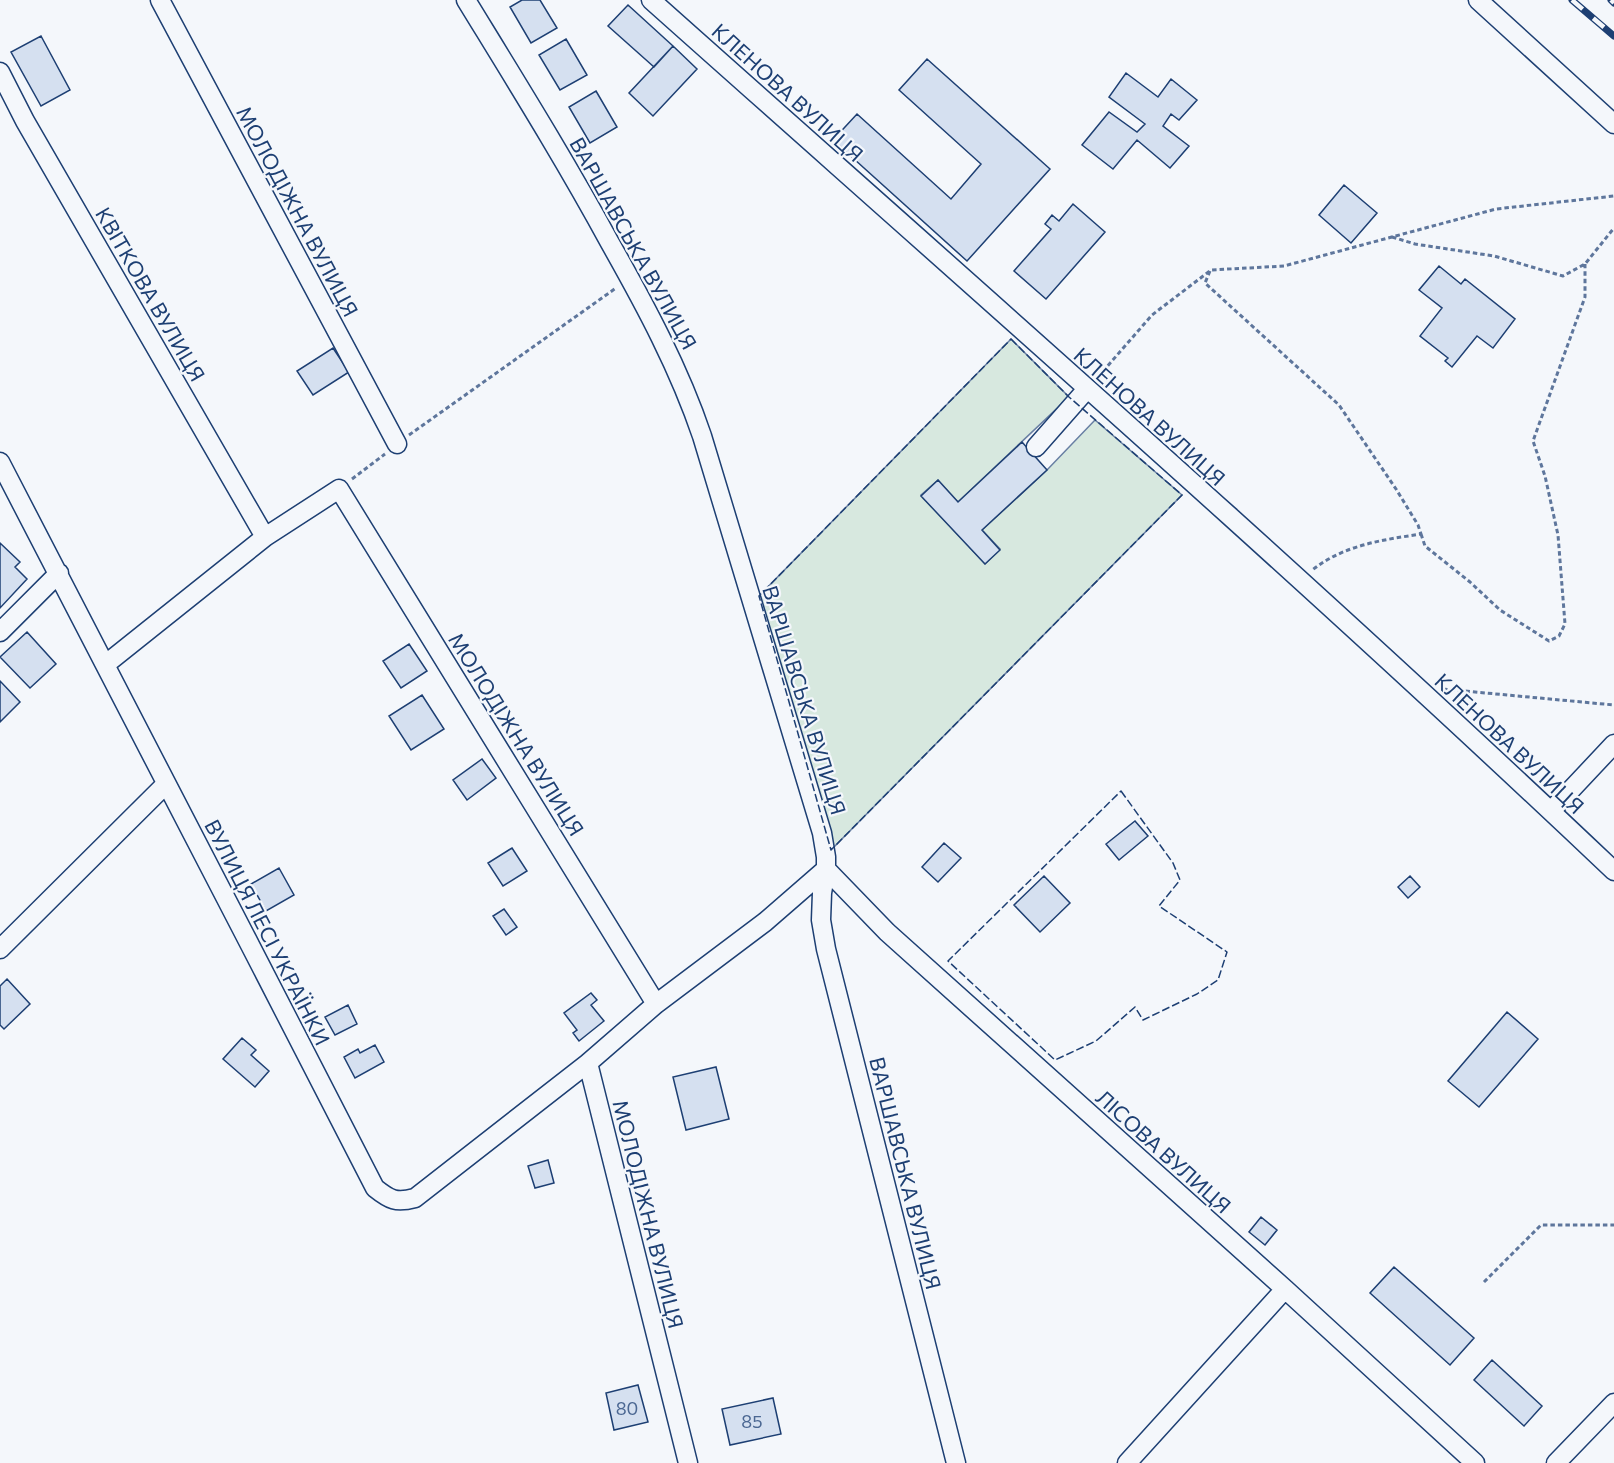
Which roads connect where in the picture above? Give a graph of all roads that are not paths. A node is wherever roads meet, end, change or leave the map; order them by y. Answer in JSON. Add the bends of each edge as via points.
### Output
{"nodes":[{"id":1,"x":160,"y":0,"type":"edge"},
{"id":2,"x":466,"y":0,"type":"edge"},
{"id":3,"x":651,"y":0,"type":"edge"},
{"id":4,"x":1478,"y":0,"type":"edge"},
{"id":5,"x":0,"y":72,"type":"edge"},
{"id":6,"x":1614,"y":124,"type":"edge"},
{"id":7,"x":1087,"y":389,"type":"junction"},
{"id":8,"x":397,"y":444,"type":"road end"},
{"id":9,"x":1036,"y":447,"type":"dead end"},
{"id":10,"x":0,"y":462,"type":"edge"},
{"id":11,"x":266,"y":537,"type":"junction"},
{"id":12,"x":58,"y":573,"type":"junction"},
{"id":13,"x":0,"y":632,"type":"edge"},
{"id":14,"x":106,"y":664,"type":"junction"},
{"id":15,"x":1614,"y":744,"type":"edge"},
{"id":16,"x":166,"y":784,"type":"junction"},
{"id":17,"x":1551,"y":811,"type":"junction"},
{"id":18,"x":826,"y":869,"type":"junction"},
{"id":19,"x":1614,"y":871,"type":"edge"},
{"id":20,"x":0,"y":949,"type":"edge"},
{"id":21,"x":656,"y":1004,"type":"junction"},
{"id":22,"x":588,"y":1063,"type":"junction"},
{"id":23,"x":1285,"y":1289,"type":"junction"},
{"id":24,"x":1614,"y":1403,"type":"edge"},
{"id":25,"x":688,"y":1463,"type":"edge"},
{"id":26,"x":956,"y":1463,"type":"edge"},
{"id":27,"x":1127,"y":1463,"type":"edge"},
{"id":28,"x":1474,"y":1463,"type":"edge"},
{"id":29,"x":1556,"y":1463,"type":"edge"}],
"edges":[{"from":1,"to":8,"type":"street","name":"МОЛОДІЖНА ВУЛИЦЯ"},
{"from":2,"to":18,"type":"street","name":"ВАРШАВСЬКА ВУЛИЦЯ","via":[[565,162],[680,375],[819,821]]},
{"from":3,"to":7,"type":"street","name":"КЛЕНОВА ВУЛИЦЯ"},
{"from":4,"to":6,"type":"street"},
{"from":5,"to":11,"type":"street","name":"КВІТКОВА ВУЛИЦЯ"},
{"from":7,"to":9,"type":"street"},
{"from":7,"to":17,"type":"street","name":"КЛЕНОВА ВУЛИЦЯ"},
{"from":10,"to":12,"type":"street","name":"ВУЛИЦЯ ЛЕСІ УКРАЇНКИ"},
{"from":11,"to":14,"type":"street"},
{"from":11,"to":21,"type":"street","name":"МОЛОДІЖНА ВУЛИЦЯ","via":[[339,489]]},
{"from":12,"to":13,"type":"street"},
{"from":12,"to":14,"type":"street","name":"ВУЛИЦЯ ЛЕСІ УКРАЇНКИ"},
{"from":14,"to":16,"type":"street","name":"ВУЛИЦЯ ЛЕСІ УКРАЇНКИ"},
{"from":15,"to":17,"type":"street"},
{"from":16,"to":20,"type":"street"},
{"from":16,"to":22,"type":"street","name":"ВУЛИЦЯ ЛЕСІ УКРАЇНКИ","via":[[375,1188],[386,1197],[400,1202],[415,1198]]},
{"from":17,"to":19,"type":"street","name":"КЛЕНОВА ВУЛИЦЯ"},
{"from":18,"to":21,"type":"street","via":[[765,922]]},
{"from":18,"to":23,"type":"street","name":"ЛІСОВА ВУЛИЦЯ","via":[[887,932]]},
{"from":18,"to":26,"type":"street","name":"ВАРШАВСЬКА ВУЛИЦЯ","via":[[821,906],[826,949]]},
{"from":21,"to":22,"type":"street"},
{"from":22,"to":25,"type":"street","name":"МОЛОДІЖНА ВУЛИЦЯ"},
{"from":23,"to":27,"type":"street"},
{"from":23,"to":28,"type":"street","name":"ЛІСОВА ВУЛИЦЯ"},
{"from":24,"to":29,"type":"street"}]}
